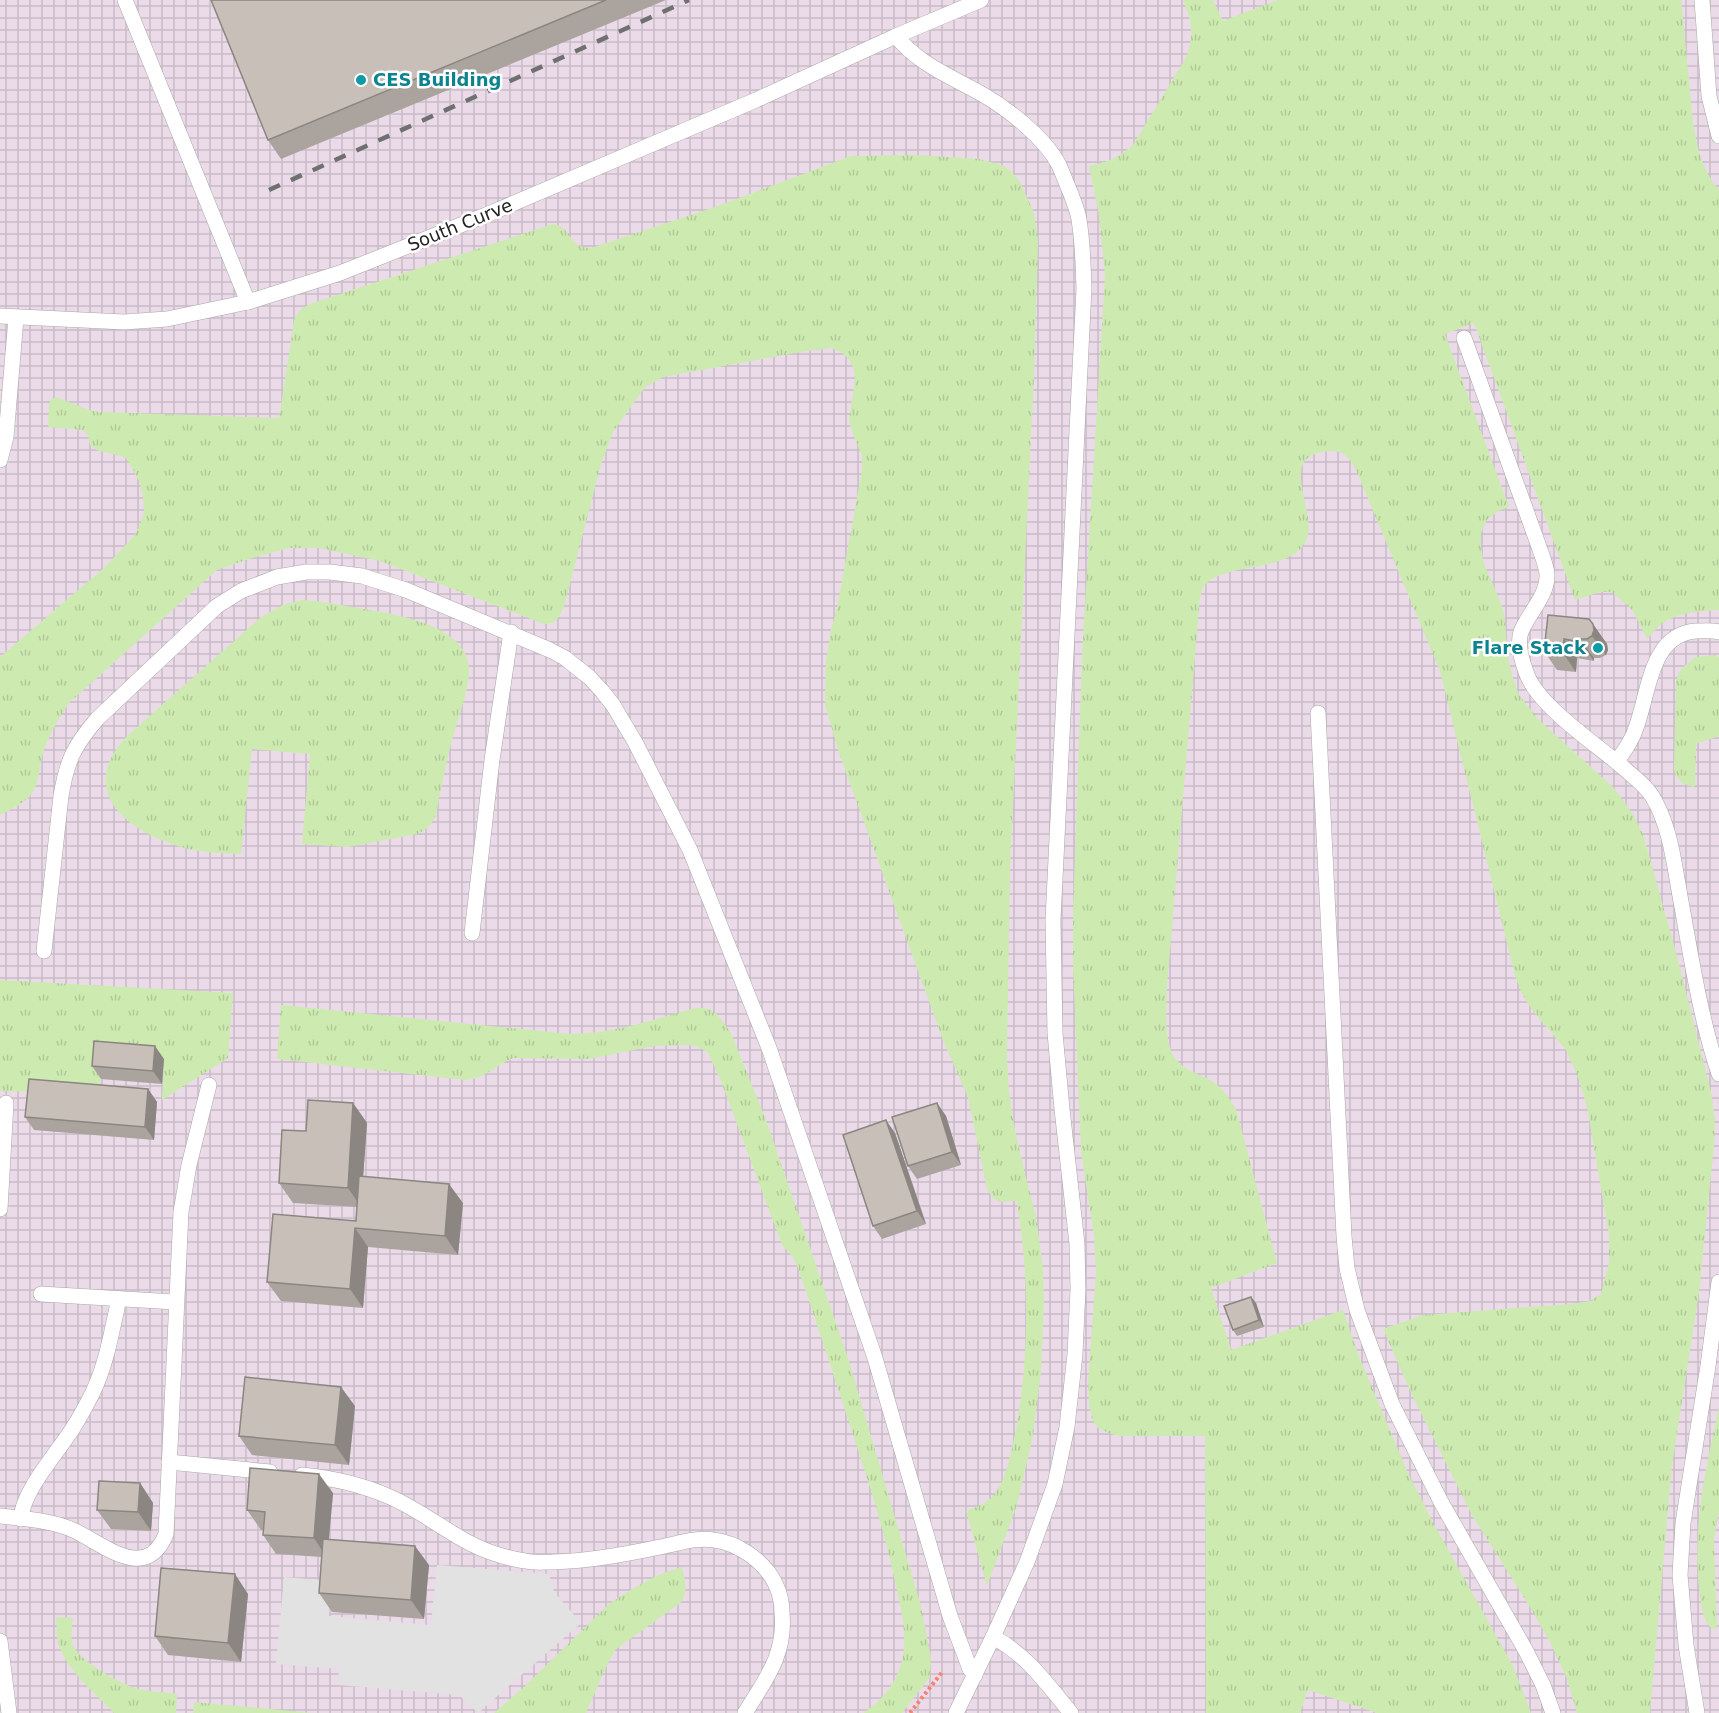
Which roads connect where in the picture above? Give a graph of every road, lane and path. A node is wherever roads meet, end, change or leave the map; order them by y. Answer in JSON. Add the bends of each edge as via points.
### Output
{"nodes":[{"id":1,"x":125,"y":0,"type":"edge"},
{"id":2,"x":981,"y":0,"type":"edge"},
{"id":3,"x":1702,"y":0,"type":"edge"},
{"id":4,"x":896,"y":36,"type":"junction"},
{"id":5,"x":1719,"y":136,"type":"edge"},
{"id":6,"x":248,"y":302,"type":"junction"},
{"id":7,"x":0,"y":316,"type":"edge"},
{"id":8,"x":16,"y":318,"type":"junction"},
{"id":9,"x":1464,"y":338,"type":"dead end"},
{"id":10,"x":0,"y":460,"type":"edge"},
{"id":11,"x":511,"y":632,"type":"junction"},
{"id":12,"x":1719,"y":632,"type":"edge"},
{"id":13,"x":1318,"y":713,"type":"dead end"},
{"id":14,"x":1617,"y":761,"type":"junction"},
{"id":15,"x":472,"y":933,"type":"dead end"},
{"id":16,"x":44,"y":951,"type":"dead end"},
{"id":17,"x":1719,"y":1074,"type":"edge"},
{"id":18,"x":209,"y":1085,"type":"dead end"},
{"id":19,"x":6,"y":1103,"type":"dead end"},
{"id":20,"x":0,"y":1209,"type":"edge"},
{"id":21,"x":1719,"y":1282,"type":"edge"},
{"id":22,"x":41,"y":1294,"type":"dead end"},
{"id":23,"x":119,"y":1299,"type":"junction"},
{"id":24,"x":175,"y":1302,"type":"junction"},
{"id":25,"x":169,"y":1462,"type":"junction"},
{"id":26,"x":0,"y":1516,"type":"edge"},
{"id":27,"x":21,"y":1519,"type":"junction"},
{"id":28,"x":993,"y":1637,"type":"junction"},
{"id":29,"x":0,"y":1641,"type":"edge"},
{"id":30,"x":962,"y":1647,"type":"junction"},
{"id":31,"x":975,"y":1675,"type":"junction"},
{"id":32,"x":9,"y":1713,"type":"edge"},
{"id":33,"x":745,"y":1713,"type":"edge"},
{"id":34,"x":910,"y":1713,"type":"edge"},
{"id":35,"x":956,"y":1713,"type":"edge"},
{"id":36,"x":1071,"y":1713,"type":"edge"},
{"id":37,"x":1553,"y":1713,"type":"edge"},
{"id":38,"x":1697,"y":1713,"type":"edge"}],
"edges":[{"from":1,"to":6,"type":"lane"},
{"from":2,"to":4,"type":"lane","name":"South Curve"},
{"from":3,"to":5,"type":"lane","via":[[1709,96]]},
{"from":4,"to":6,"type":"lane","name":"South Curve","via":[[486,215],[340,273]]},
{"from":4,"to":28,"type":"lane","via":[[905,49],[983,95],[1045,145],[1069,190],[1079,218],[1082,243],[1084,288],[1053,920],[1055,1033],[1077,1244],[1075,1354],[1067,1427],[1055,1484],[1027,1562]]},
{"from":6,"to":8,"type":"lane","name":"South Curve","via":[[166,319]]},
{"from":7,"to":8,"type":"lane","name":"South Curve"},
{"from":8,"to":10,"type":"lane","via":[[6,437]]},
{"from":9,"to":14,"type":"lane","via":[[1547,574],[1544,591],[1521,633],[1525,671],[1546,704]]},
{"from":11,"to":15,"type":"lane"},
{"from":11,"to":16,"type":"lane","via":[[406,590],[362,576],[330,572],[277,577],[241,591],[217,606],[97,719],[73,752],[61,796]]},
{"from":11,"to":30,"type":"lane","via":[[565,658],[589,677],[613,705],[690,850],[769,1048],[875,1358]]},
{"from":12,"to":14,"type":"lane","via":[[1688,632],[1667,643],[1657,657],[1637,728]]},
{"from":13,"to":37,"type":"lane","via":[[1344,1236],[1350,1279],[1392,1404],[1441,1502],[1526,1651]]},
{"from":14,"to":17,"type":"lane","via":[[1644,785],[1664,824],[1702,1013]]},
{"from":18,"to":24,"type":"lane","via":[[181,1212]]},
{"from":19,"to":20,"type":"lane"},
{"from":21,"to":38,"type":"lane","via":[[1683,1523],[1680,1575]]},
{"from":22,"to":23,"type":"lane"},
{"from":23,"to":24,"type":"lane"},
{"from":23,"to":27,"type":"lane","via":[[94,1389],[74,1427],[27,1495]]},
{"from":24,"to":25,"type":"lane"},
{"from":25,"to":27,"type":"lane","via":[[166,1534],[154,1552],[143,1557],[125,1557],[72,1529]]},
{"from":25,"to":33,"type":"lane","via":[[343,1481],[390,1497],[490,1552],[528,1562],[575,1562],[699,1539],[736,1546],[753,1556],[773,1579],[782,1602],[784,1627],[779,1654]]},
{"from":26,"to":27,"type":"lane"},
{"from":28,"to":31,"type":"lane"},
{"from":28,"to":36,"type":"lane","via":[[1018,1652]]},
{"from":29,"to":32,"type":"lane"},
{"from":30,"to":31,"type":"lane"},
{"from":30,"to":34,"type":"path"},
{"from":31,"to":35,"type":"lane"}]}
